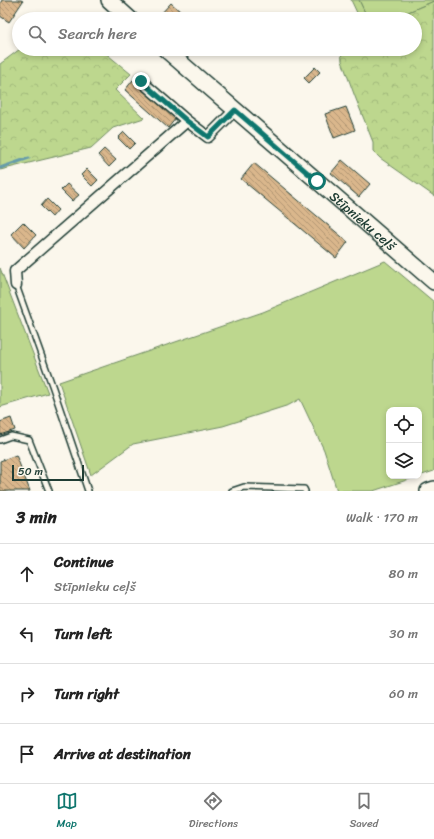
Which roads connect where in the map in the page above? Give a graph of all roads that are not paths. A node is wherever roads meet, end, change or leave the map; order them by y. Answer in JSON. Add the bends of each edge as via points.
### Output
{"nodes":[{"id":1,"x":109,"y":0,"type":"edge"},
{"id":2,"x":122,"y":12,"type":"edge"},
{"id":3,"x":173,"y":56,"type":"edge"},
{"id":4,"x":141,"y":81,"type":"dead end"},
{"id":5,"x":235,"y":110,"type":"junction"},
{"id":6,"x":187,"y":121,"type":"junction"},
{"id":7,"x":434,"y":282,"type":"edge"},
{"id":8,"x":16,"y":285,"type":"joint"},
{"id":9,"x":0,"y":440,"type":"edge"},
{"id":10,"x":434,"y":489,"type":"edge"},
{"id":11,"x":49,"y":491,"type":"edge"},
{"id":12,"x":88,"y":491,"type":"edge"},
{"id":13,"x":232,"y":491,"type":"edge"},
{"id":14,"x":305,"y":491,"type":"edge"},
{"id":15,"x":428,"y":491,"type":"edge"}],
"edges":[{"from":1,"to":2,"type":"main road"},
{"from":3,"to":5,"type":"main road","name":"Stīpnieku ceļš"},
{"from":4,"to":6,"type":"street"},
{"from":5,"to":6,"type":"street","via":[[208,137]]},
{"from":5,"to":7,"type":"main road","name":"Stīpnieku ceļš"},
{"from":6,"to":8,"type":"street","via":[[15,271]]},
{"from":8,"to":12,"type":"lane"},
{"from":9,"to":11,"type":"lane","via":[[11,436],[29,440]]},
{"from":10,"to":15,"type":"main road"},
{"from":13,"to":14,"type":"lane","via":[[244,487]]}]}
